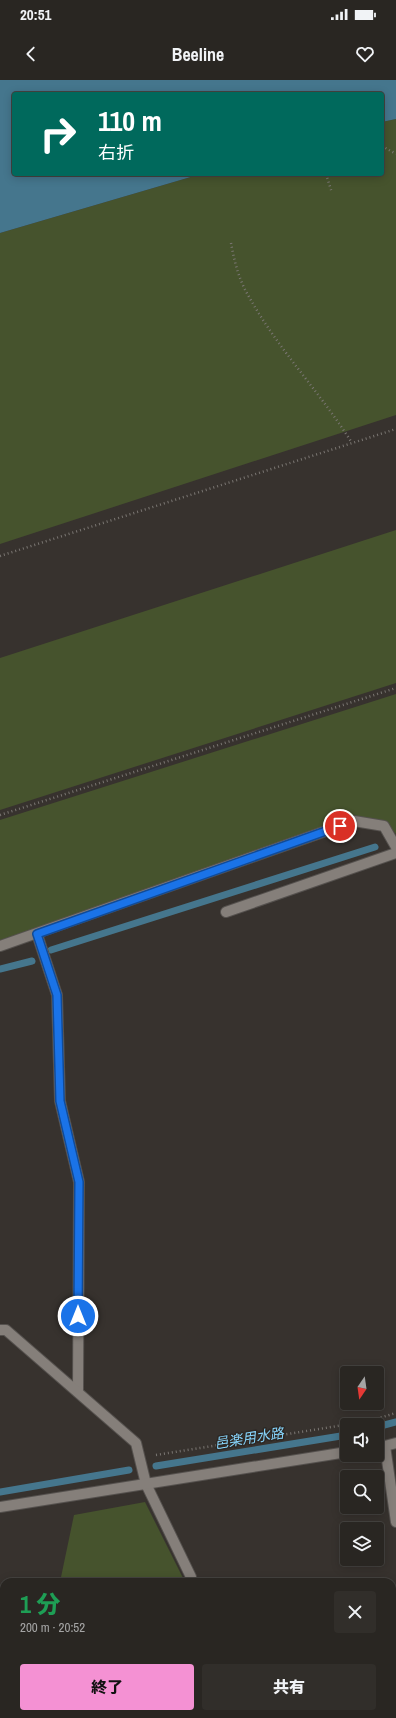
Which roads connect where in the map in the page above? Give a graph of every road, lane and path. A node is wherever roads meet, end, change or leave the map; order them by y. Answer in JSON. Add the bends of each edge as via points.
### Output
{"nodes":[{"id":1,"x":384,"y":147,"type":"edge"},
{"id":2,"x":396,"y":154,"type":"edge"},
{"id":3,"x":327,"y":176,"type":"edge"},
{"id":4,"x":332,"y":193,"type":"dead end"},
{"id":5,"x":231,"y":243,"type":"dead end"},
{"id":6,"x":396,"y":429,"type":"edge"},
{"id":7,"x":352,"y":443,"type":"junction"},
{"id":8,"x":0,"y":556,"type":"edge"},
{"id":9,"x":396,"y":688,"type":"edge"},
{"id":10,"x":0,"y":815,"type":"edge"},
{"id":11,"x":396,"y":847,"type":"edge"},
{"id":12,"x":396,"y":853,"type":"edge"},
{"id":13,"x":226,"y":912,"type":"dead end"},
{"id":14,"x":37,"y":934,"type":"junction"},
{"id":15,"x":0,"y":946,"type":"edge"},
{"id":16,"x":0,"y":1330,"type":"edge"},
{"id":17,"x":78,"y":1392,"type":"junction"},
{"id":18,"x":396,"y":1413,"type":"edge"},
{"id":19,"x":396,"y":1443,"type":"edge"},
{"id":20,"x":384,"y":1446,"type":"edge"},
{"id":21,"x":340,"y":1453,"type":"edge"},
{"id":22,"x":139,"y":1458,"type":"junction"},
{"id":23,"x":384,"y":1462,"type":"edge"},
{"id":24,"x":146,"y":1484,"type":"junction"},
{"id":25,"x":0,"y":1507,"type":"edge"},
{"id":26,"x":396,"y":1522,"type":"edge"},
{"id":27,"x":191,"y":1578,"type":"edge"}],
"edges":[{"from":1,"to":2,"type":"path"},
{"from":3,"to":4,"type":"path"},
{"from":5,"to":7,"type":"path","via":[[247,294],[276,340],[331,411]]},
{"from":6,"to":7,"type":"path"},
{"from":7,"to":8,"type":"path"},
{"from":9,"to":10,"type":"path"},
{"from":11,"to":14,"type":"street","via":[[384,826],[354,821]]},
{"from":12,"to":13,"type":"street"},
{"from":14,"to":15,"type":"street"},
{"from":14,"to":17,"type":"street","via":[[57,995],[60,1101],[79,1182]]},
{"from":16,"to":17,"type":"street","via":[[6,1330]]},
{"from":17,"to":22,"type":"street","via":[[136,1443]]},
{"from":18,"to":22,"type":"path","via":[[368,1421]]},
{"from":19,"to":20,"type":"street"},
{"from":21,"to":24,"type":"street"},
{"from":22,"to":24,"type":"street"},
{"from":23,"to":26,"type":"street"},
{"from":24,"to":25,"type":"street"},
{"from":24,"to":27,"type":"street"}]}
